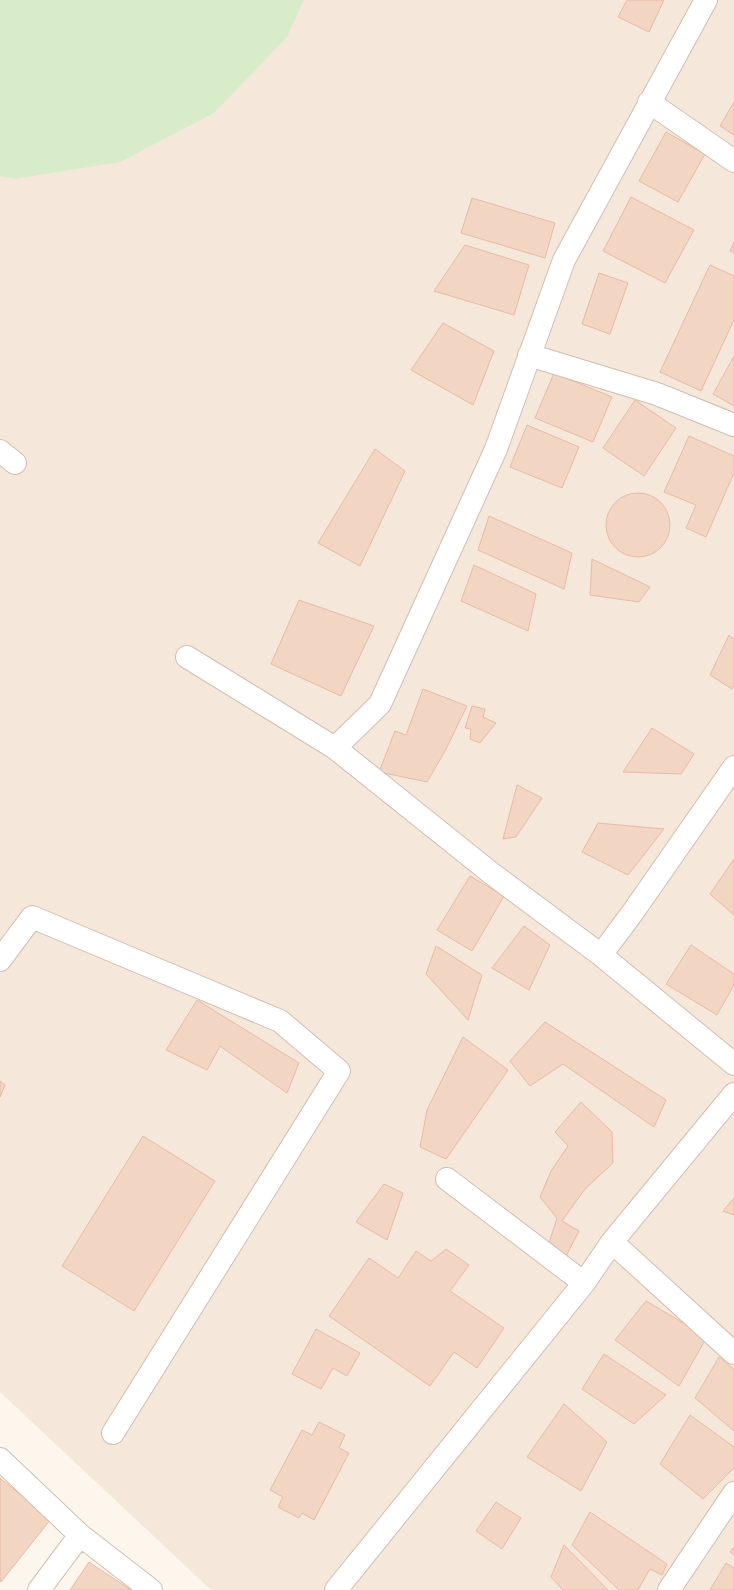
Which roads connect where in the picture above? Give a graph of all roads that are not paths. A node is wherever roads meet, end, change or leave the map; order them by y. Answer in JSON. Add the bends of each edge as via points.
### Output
{"nodes":[{"id":1,"x":706,"y":0,"type":"edge"},
{"id":2,"x":649,"y":102,"type":"junction"},
{"id":3,"x":734,"y":162,"type":"edge"},
{"id":4,"x":530,"y":355,"type":"junction"},
{"id":5,"x":734,"y":425,"type":"edge"},
{"id":6,"x":187,"y":657,"type":"dead end"},
{"id":7,"x":335,"y":748,"type":"junction"},
{"id":8,"x":734,"y":768,"type":"edge"},
{"id":9,"x":601,"y":955,"type":"junction"},
{"id":10,"x":0,"y":960,"type":"edge"},
{"id":11,"x":734,"y":1064,"type":"edge"},
{"id":12,"x":734,"y":1094,"type":"edge"},
{"id":13,"x":447,"y":1179,"type":"dead end"},
{"id":14,"x":612,"y":1242,"type":"junction"},
{"id":15,"x":584,"y":1283,"type":"junction"},
{"id":16,"x":734,"y":1353,"type":"edge"},
{"id":17,"x":113,"y":1432,"type":"dead end"},
{"id":18,"x":0,"y":1459,"type":"edge"},
{"id":19,"x":734,"y":1493,"type":"edge"},
{"id":20,"x":80,"y":1534,"type":"junction"},
{"id":21,"x":39,"y":1590,"type":"edge"},
{"id":22,"x":151,"y":1590,"type":"edge"},
{"id":23,"x":336,"y":1590,"type":"edge"},
{"id":24,"x":669,"y":1590,"type":"edge"}],
"edges":[{"from":1,"to":2,"type":"street"},
{"from":2,"to":3,"type":"street"},
{"from":2,"to":4,"type":"street","via":[[564,260]]},
{"from":4,"to":5,"type":"street","via":[[657,394]]},
{"from":4,"to":7,"type":"street","via":[[496,449],[380,704]]},
{"from":6,"to":7,"type":"street"},
{"from":7,"to":9,"type":"street","via":[[491,873]]},
{"from":8,"to":9,"type":"street"},
{"from":9,"to":11,"type":"street"},
{"from":10,"to":17,"type":"street","via":[[32,917],[280,1021],[339,1071]]},
{"from":12,"to":14,"type":"street"},
{"from":13,"to":15,"type":"street"},
{"from":14,"to":15,"type":"street"},
{"from":14,"to":16,"type":"street"},
{"from":15,"to":23,"type":"street"},
{"from":18,"to":20,"type":"street"},
{"from":19,"to":24,"type":"street"},
{"from":20,"to":21,"type":"street"},
{"from":20,"to":22,"type":"street"}]}
